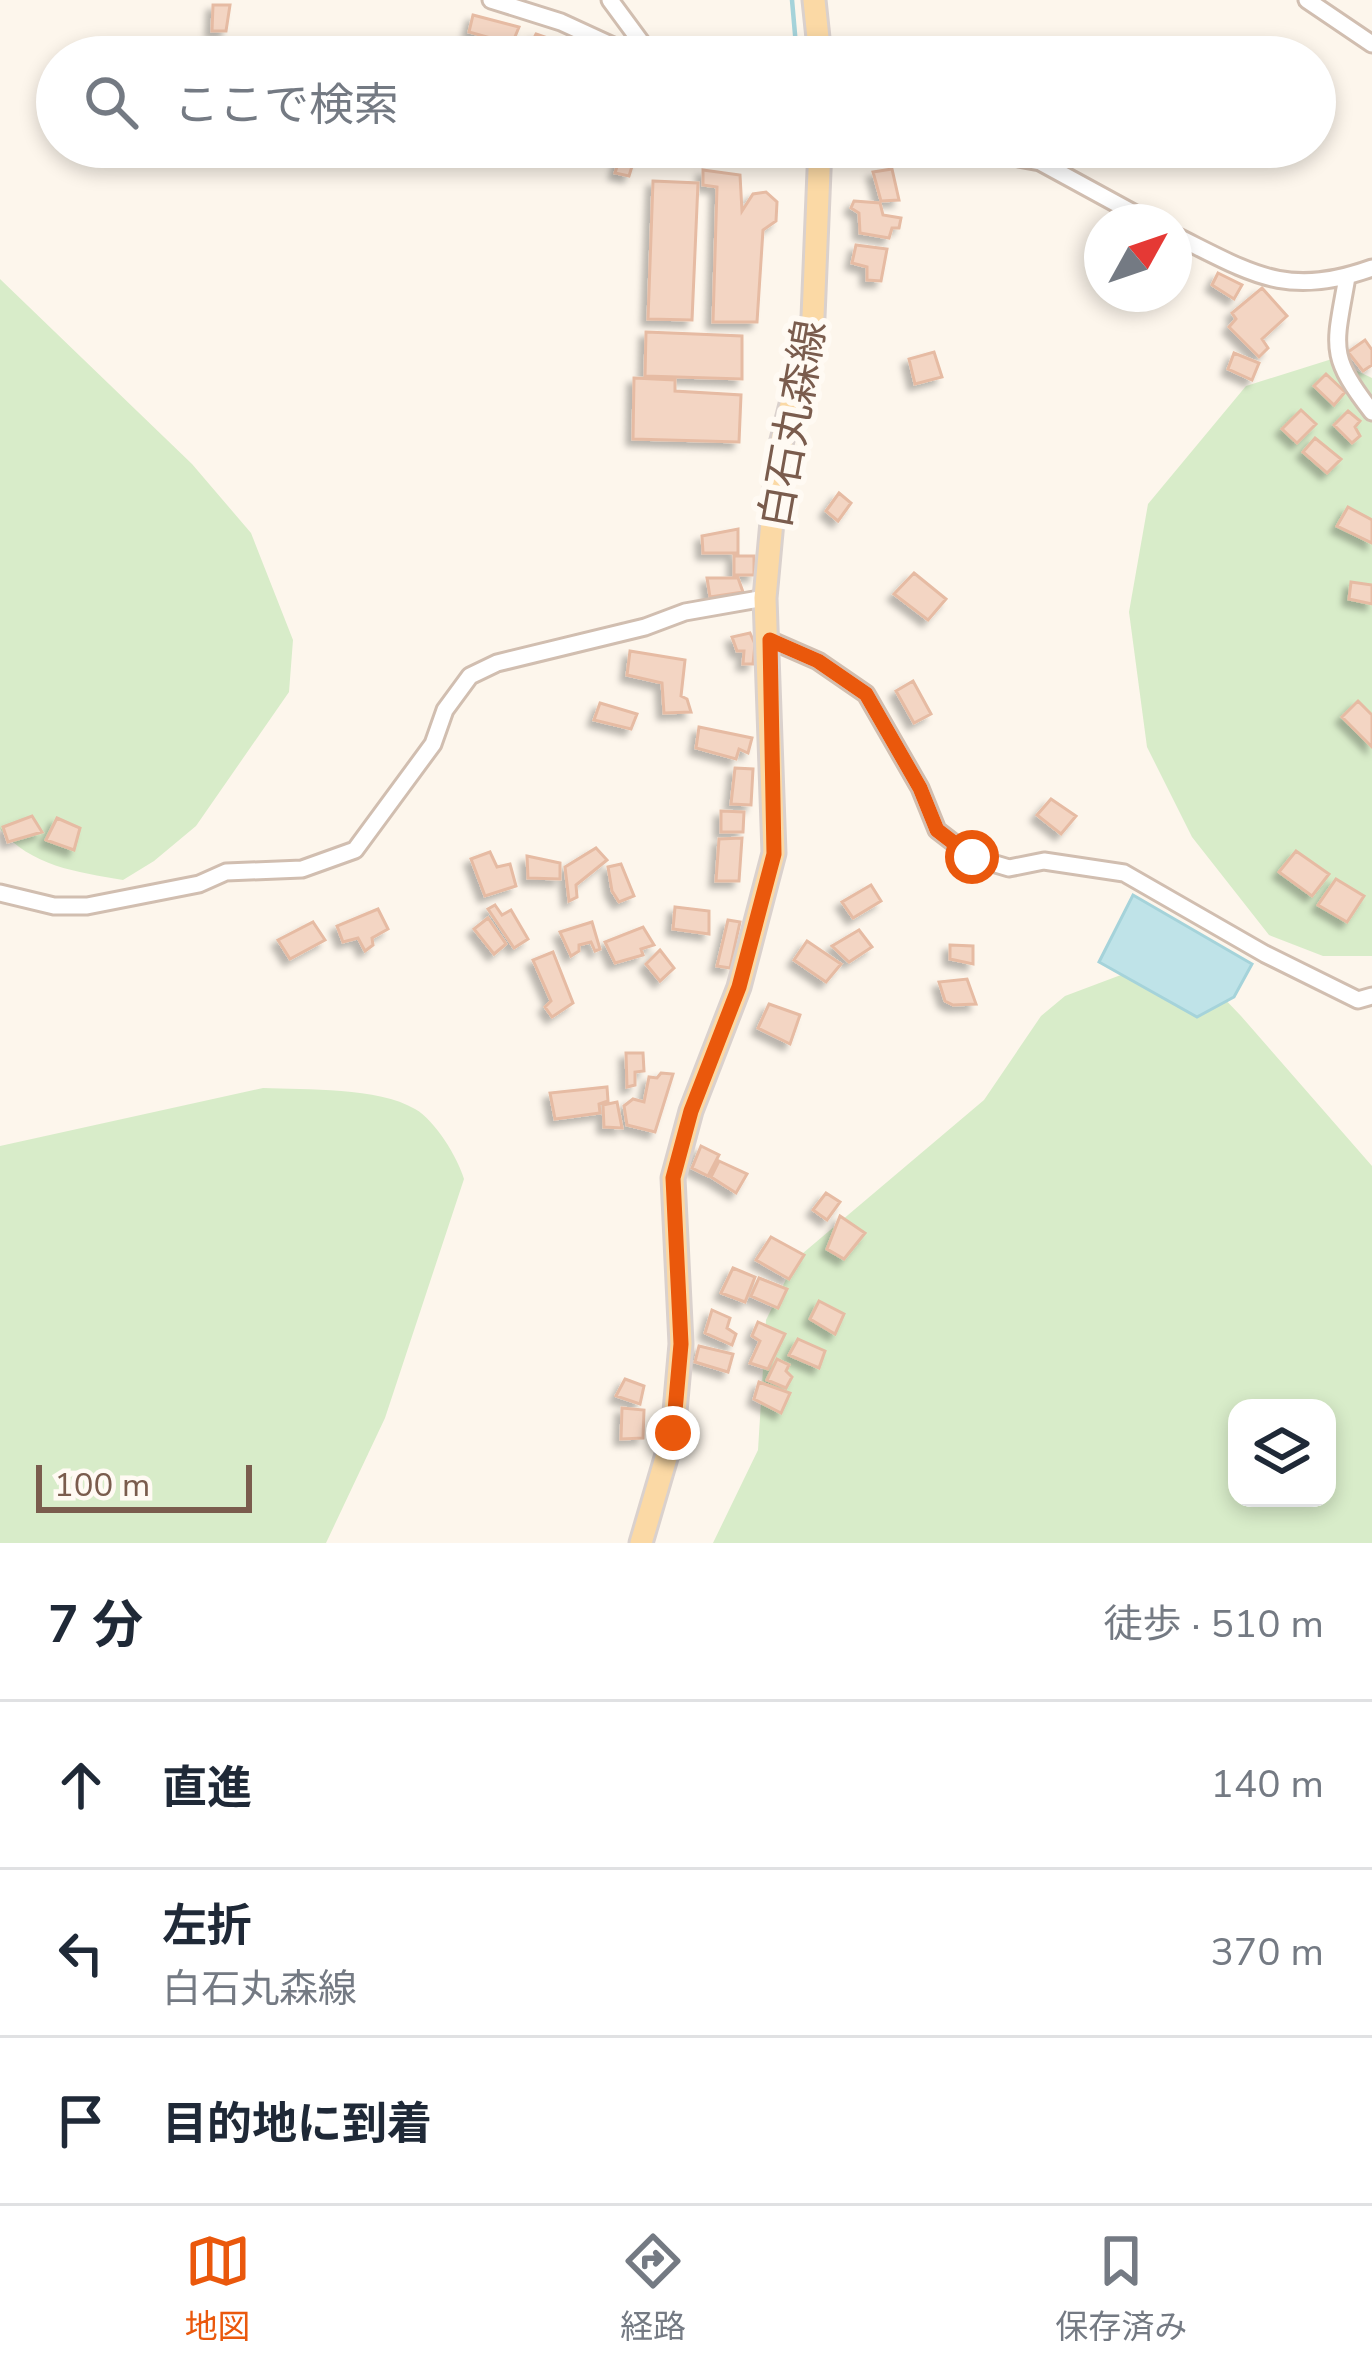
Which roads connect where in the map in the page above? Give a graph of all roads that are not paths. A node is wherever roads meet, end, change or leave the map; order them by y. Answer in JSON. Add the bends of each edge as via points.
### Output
{"nodes":[{"id":1,"x":490,"y":0,"type":"edge"},
{"id":2,"x":610,"y":0,"type":"edge"},
{"id":3,"x":814,"y":0,"type":"edge"},
{"id":4,"x":1306,"y":0,"type":"edge"},
{"id":5,"x":591,"y":36,"type":"edge"},
{"id":6,"x":637,"y":36,"type":"edge"},
{"id":7,"x":818,"y":36,"type":"edge"},
{"id":8,"x":1372,"y":44,"type":"edge"},
{"id":9,"x":819,"y":168,"type":"edge"},
{"id":10,"x":1051,"y":168,"type":"edge"},
{"id":11,"x":1117,"y":204,"type":"edge"},
{"id":12,"x":1192,"y":244,"type":"edge"},
{"id":13,"x":1372,"y":268,"type":"edge"},
{"id":14,"x":1347,"y":277,"type":"junction"},
{"id":15,"x":1372,"y":412,"type":"edge"},
{"id":16,"x":765,"y":598,"type":"junction"},
{"id":17,"x":770,"y":640,"type":"junction"},
{"id":18,"x":0,"y":893,"type":"edge"},
{"id":19,"x":1372,"y":996,"type":"edge"},
{"id":20,"x":641,"y":1543,"type":"edge"}],
"edges":[{"from":1,"to":5,"type":"street"},
{"from":2,"to":6,"type":"street"},
{"from":3,"to":7,"type":"main road"},
{"from":4,"to":8,"type":"street"},
{"from":9,"to":16,"type":"main road","name":"白石丸森線","via":[[813,316],[778,456]]},
{"from":10,"to":11,"type":"street"},
{"from":12,"to":14,"type":"street","via":[[1294,285]]},
{"from":13,"to":14,"type":"street"},
{"from":14,"to":15,"type":"street","via":[[1336,341],[1343,374]]},
{"from":16,"to":17,"type":"main road","name":"白石丸森線"},
{"from":16,"to":18,"type":"street","via":[[685,612],[470,676],[424,757],[355,850],[302,869],[226,872],[87,906]]},
{"from":17,"to":19,"type":"street","via":[[866,694],[937,830],[972,857],[1010,868],[1044,861],[1124,873],[1265,954],[1358,1000]]},
{"from":17,"to":20,"type":"main road","name":"白石丸森線","via":[[774,854],[739,987],[673,1178],[679,1367],[673,1433]]}]}
